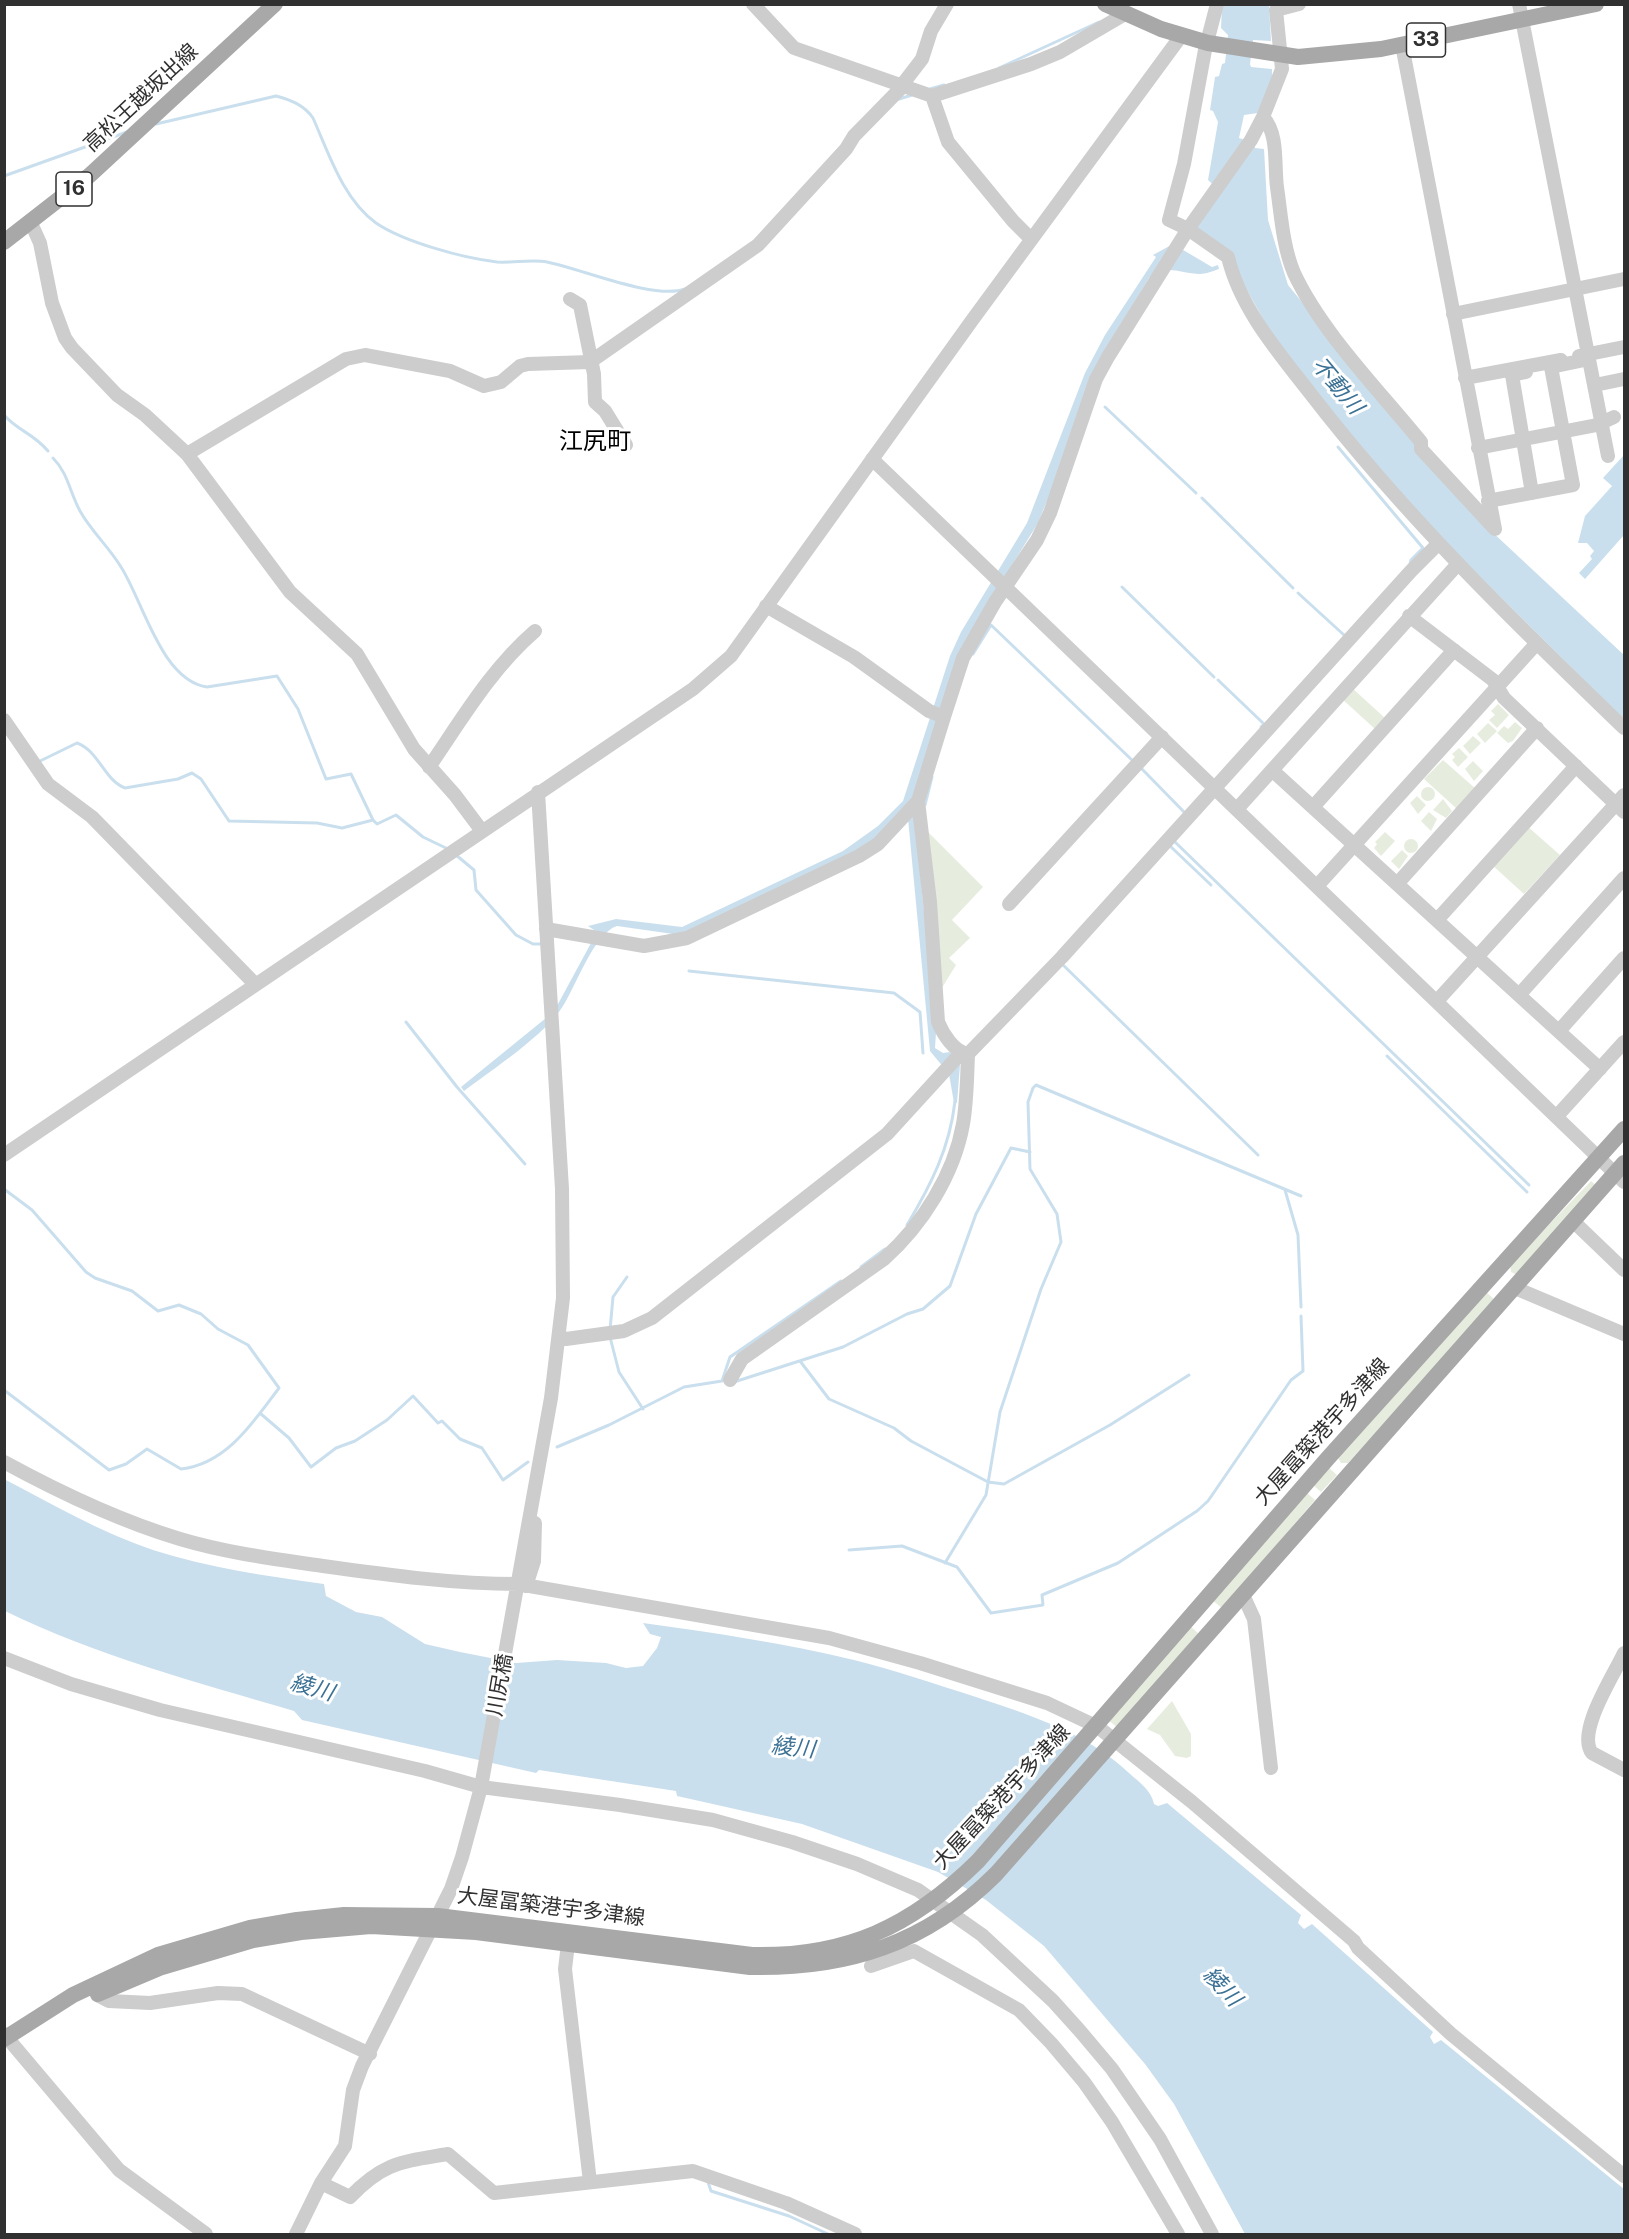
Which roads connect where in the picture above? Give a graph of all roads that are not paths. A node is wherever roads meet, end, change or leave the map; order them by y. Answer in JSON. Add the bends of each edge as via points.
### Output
{"nodes":[{"id":1,"x":275,"y":4,"type":"edge"},
{"id":2,"x":753,"y":4,"type":"edge"},
{"id":3,"x":948,"y":4,"type":"edge"},
{"id":4,"x":1217,"y":4,"type":"edge"},
{"id":5,"x":1299,"y":4,"type":"edge"},
{"id":6,"x":1596,"y":4,"type":"edge"},
{"id":7,"x":1276,"y":7,"type":"edge"},
{"id":8,"x":1116,"y":10,"type":"edge"},
{"id":9,"x":1520,"y":13,"type":"edge"},
{"id":10,"x":1181,"y":36,"type":"junction"},
{"id":11,"x":1216,"y":45,"type":"junction"},
{"id":12,"x":1402,"y":45,"type":"junction"},
{"id":13,"x":1281,"y":56,"type":"junction"},
{"id":14,"x":903,"y":85,"type":"junction"},
{"id":15,"x":925,"y":93,"type":"junction"},
{"id":16,"x":1263,"y":117,"type":"junction"},
{"id":17,"x":31,"y":223,"type":"junction"},
{"id":18,"x":1185,"y":235,"type":"junction"},
{"id":19,"x":1031,"y":239,"type":"junction"},
{"id":20,"x":4,"y":242,"type":"edge"},
{"id":21,"x":1624,"y":279,"type":"edge"},
{"id":22,"x":1576,"y":289,"type":"junction"},
{"id":23,"x":570,"y":299,"type":"dead end"},
{"id":24,"x":1453,"y":314,"type":"junction"},
{"id":25,"x":1624,"y":347,"type":"edge"},
{"id":26,"x":1589,"y":356,"type":"junction"},
{"id":27,"x":590,"y":362,"type":"junction"},
{"id":28,"x":1551,"y":367,"type":"junction"},
{"id":29,"x":1465,"y":378,"type":"junction"},
{"id":30,"x":1624,"y":379,"type":"edge"},
{"id":31,"x":1594,"y":385,"type":"junction"},
{"id":32,"x":1608,"y":419,"type":"junction"},
{"id":33,"x":1563,"y":432,"type":"junction"},
{"id":34,"x":1523,"y":440,"type":"junction"},
{"id":35,"x":626,"y":445,"type":"dead end"},
{"id":36,"x":1478,"y":448,"type":"junction"},
{"id":37,"x":186,"y":454,"type":"junction"},
{"id":38,"x":1608,"y":456,"type":"dead end"},
{"id":39,"x":872,"y":459,"type":"junction"},
{"id":40,"x":1532,"y":493,"type":"junction"},
{"id":41,"x":1488,"y":501,"type":"junction"},
{"id":42,"x":1438,"y":544,"type":"junction"},
{"id":43,"x":1457,"y":565,"type":"junction"},
{"id":44,"x":1002,"y":581,"type":"junction"},
{"id":45,"x":766,"y":606,"type":"junction"},
{"id":46,"x":1409,"y":616,"type":"junction"},
{"id":47,"x":535,"y":631,"type":"dead end"},
{"id":48,"x":1537,"y":643,"type":"junction"},
{"id":49,"x":1454,"y":650,"type":"junction"},
{"id":50,"x":1497,"y":688,"type":"junction"},
{"id":51,"x":938,"y":714,"type":"junction"},
{"id":52,"x":4,"y":720,"type":"edge"},
{"id":53,"x":1537,"y":728,"type":"junction"},
{"id":54,"x":1624,"y":729,"type":"edge"},
{"id":55,"x":1162,"y":737,"type":"junction"},
{"id":56,"x":1576,"y":766,"type":"junction"},
{"id":57,"x":429,"y":767,"type":"junction"},
{"id":58,"x":1273,"y":771,"type":"junction"},
{"id":59,"x":1214,"y":787,"type":"junction"},
{"id":60,"x":538,"y":792,"type":"junction"},
{"id":61,"x":917,"y":803,"type":"junction"},
{"id":62,"x":1622,"y":804,"type":"edge"},
{"id":63,"x":1313,"y":807,"type":"junction"},
{"id":64,"x":1237,"y":809,"type":"junction"},
{"id":65,"x":482,"y":831,"type":"junction"},
{"id":66,"x":1354,"y":845,"type":"junction"},
{"id":67,"x":1624,"y":878,"type":"edge"},
{"id":68,"x":1397,"y":884,"type":"junction"},
{"id":69,"x":1317,"y":886,"type":"junction"},
{"id":70,"x":1009,"y":904,"type":"dead end"},
{"id":71,"x":1437,"y":920,"type":"junction"},
{"id":72,"x":546,"y":929,"type":"junction"},
{"id":73,"x":1477,"y":957,"type":"junction"},
{"id":74,"x":1624,"y":958,"type":"edge"},
{"id":75,"x":255,"y":984,"type":"junction"},
{"id":76,"x":1519,"y":995,"type":"junction"},
{"id":77,"x":1437,"y":1001,"type":"junction"},
{"id":78,"x":1559,"y":1031,"type":"junction"},
{"id":79,"x":1624,"y":1042,"type":"edge"},
{"id":80,"x":962,"y":1055,"type":"junction"},
{"id":81,"x":1600,"y":1069,"type":"junction"},
{"id":82,"x":1557,"y":1116,"type":"junction"},
{"id":83,"x":1624,"y":1129,"type":"edge"},
{"id":84,"x":4,"y":1155,"type":"edge"},
{"id":85,"x":1600,"y":1158,"type":"junction"},
{"id":86,"x":1622,"y":1173,"type":"edge"},
{"id":87,"x":1574,"y":1222,"type":"junction"},
{"id":88,"x":1624,"y":1269,"type":"edge"},
{"id":89,"x":1490,"y":1278,"type":"junction"},
{"id":90,"x":1515,"y":1288,"type":"junction"},
{"id":91,"x":1624,"y":1334,"type":"edge"},
{"id":92,"x":559,"y":1337,"type":"junction"},
{"id":93,"x":730,"y":1380,"type":"dead end"},
{"id":94,"x":1328,"y":1458,"type":"junction"},
{"id":95,"x":4,"y":1462,"type":"edge"},
{"id":96,"x":1347,"y":1475,"type":"junction"},
{"id":97,"x":520,"y":1587,"type":"junction"},
{"id":98,"x":1243,"y":1595,"type":"junction"},
{"id":99,"x":1198,"y":1606,"type":"junction"},
{"id":100,"x":1216,"y":1626,"type":"junction"},
{"id":101,"x":1624,"y":1653,"type":"edge"},
{"id":102,"x":4,"y":1659,"type":"edge"},
{"id":103,"x":1093,"y":1732,"type":"junction"},
{"id":104,"x":1112,"y":1745,"type":"junction"},
{"id":105,"x":1271,"y":1768,"type":"dead end"},
{"id":106,"x":1624,"y":1770,"type":"edge"},
{"id":107,"x":482,"y":1783,"type":"junction"},
{"id":108,"x":934,"y":1900,"type":"junction"},
{"id":109,"x":958,"y":1908,"type":"junction"},
{"id":110,"x":435,"y":1922,"type":"junction"},
{"id":111,"x":568,"y":1944,"type":"junction"},
{"id":112,"x":862,"y":1955,"type":"junction"},
{"id":113,"x":97,"y":1995,"type":"junction"},
{"id":114,"x":7,"y":2041,"type":"edge"},
{"id":115,"x":369,"y":2054,"type":"junction"},
{"id":116,"x":1624,"y":2176,"type":"edge"},
{"id":117,"x":590,"y":2182,"type":"junction"},
{"id":118,"x":321,"y":2183,"type":"junction"},
{"id":119,"x":206,"y":2235,"type":"edge"},
{"id":120,"x":296,"y":2235,"type":"edge"},
{"id":121,"x":855,"y":2235,"type":"edge"},
{"id":122,"x":1178,"y":2235,"type":"edge"},
{"id":123,"x":1212,"y":2235,"type":"edge"}],
"edges":[{"from":1,"to":17,"type":"main road","name":"高松王越坂出線","number":"16","via":[[90,175]]},
{"from":2,"to":14,"type":"street","via":[[794,48]]},
{"from":3,"to":14,"type":"street","via":[[931,31],[922,59]]},
{"from":4,"to":11,"type":"street"},
{"from":5,"to":7,"type":"street"},
{"from":6,"to":9,"type":"main road","number":"33"},
{"from":7,"to":13,"type":"street"},
{"from":8,"to":10,"type":"main road","number":"33"},
{"from":8,"to":15,"type":"street","via":[[1060,52],[1031,64]]},
{"from":9,"to":12,"type":"main road","number":"33"},
{"from":9,"to":22,"type":"street"},
{"from":10,"to":11,"type":"main road","number":"33"},
{"from":10,"to":19,"type":"street"},
{"from":11,"to":13,"type":"main road","number":"33"},
{"from":11,"to":18,"type":"street","via":[[1169,220]]},
{"from":12,"to":13,"type":"main road","number":"33","via":[[1346,54]]},
{"from":12,"to":24,"type":"street"},
{"from":13,"to":16,"type":"street","via":[[1280,78]]},
{"from":14,"to":15,"type":"street"},
{"from":14,"to":27,"type":"street","via":[[758,246]]},
{"from":15,"to":19,"type":"street","via":[[948,142]]},
{"from":16,"to":18,"type":"street"},
{"from":16,"to":41,"type":"street","via":[[1269,123],[1274,146],[1287,251],[1305,294],[1421,442],[1421,449],[1496,529]]},
{"from":17,"to":20,"type":"main road","name":"高松王越坂出線","number":"16"},
{"from":17,"to":37,"type":"street","via":[[65,338],[117,395]]},
{"from":18,"to":42,"type":"street","via":[[1228,257],[1233,280],[1266,335],[1369,468]]},
{"from":18,"to":44,"type":"street","via":[[1096,380],[1037,540]]},
{"from":19,"to":39,"type":"street"},
{"from":21,"to":22,"type":"street"},
{"from":22,"to":24,"type":"street"},
{"from":22,"to":26,"type":"street"},
{"from":23,"to":27,"type":"street","via":[[580,305]]},
{"from":24,"to":29,"type":"street"},
{"from":25,"to":26,"type":"street"},
{"from":26,"to":28,"type":"street"},
{"from":26,"to":29,"type":"street"},
{"from":26,"to":31,"type":"street"},
{"from":27,"to":35,"type":"street","via":[[596,402]]},
{"from":27,"to":37,"type":"street","via":[[528,364],[501,382],[484,386],[450,371],[365,355],[346,359]]},
{"from":28,"to":33,"type":"street"},
{"from":28,"to":34,"type":"street","via":[[1512,375]]},
{"from":29,"to":36,"type":"street"},
{"from":30,"to":31,"type":"street"},
{"from":31,"to":32,"type":"street"},
{"from":32,"to":33,"type":"street"},
{"from":32,"to":38,"type":"street"},
{"from":33,"to":34,"type":"street"},
{"from":33,"to":40,"type":"street","via":[[1573,485]]},
{"from":34,"to":36,"type":"street"},
{"from":34,"to":40,"type":"street"},
{"from":36,"to":41,"type":"street"},
{"from":37,"to":57,"type":"street","via":[[290,592],[365,663]]},
{"from":39,"to":44,"type":"street"},
{"from":39,"to":45,"type":"street"},
{"from":40,"to":41,"type":"street"},
{"from":42,"to":43,"type":"street"},
{"from":42,"to":59,"type":"street"},
{"from":43,"to":46,"type":"street"},
{"from":43,"to":48,"type":"street"},
{"from":44,"to":51,"type":"street"},
{"from":44,"to":55,"type":"street"},
{"from":45,"to":51,"type":"street","via":[[854,657]]},
{"from":45,"to":60,"type":"street","via":[[731,656],[693,689]]},
{"from":46,"to":49,"type":"street"},
{"from":46,"to":58,"type":"street"},
{"from":47,"to":57,"type":"street","via":[[511,651],[484,685]]},
{"from":48,"to":50,"type":"street"},
{"from":48,"to":54,"type":"street"},
{"from":49,"to":50,"type":"street","via":[[1493,680]]},
{"from":49,"to":63,"type":"street"},
{"from":50,"to":53,"type":"street"},
{"from":50,"to":66,"type":"street"},
{"from":51,"to":61,"type":"street"},
{"from":52,"to":75,"type":"street","via":[[48,784],[92,817]]},
{"from":53,"to":56,"type":"street"},
{"from":53,"to":68,"type":"street"},
{"from":55,"to":59,"type":"street"},
{"from":55,"to":70,"type":"street"},
{"from":56,"to":62,"type":"street"},
{"from":56,"to":71,"type":"street"},
{"from":57,"to":65,"type":"street"},
{"from":58,"to":63,"type":"street"},
{"from":58,"to":64,"type":"street"},
{"from":59,"to":64,"type":"street"},
{"from":59,"to":80,"type":"street","via":[[1062,957]]},
{"from":60,"to":65,"type":"street"},
{"from":60,"to":72,"type":"street","name":"川尻橋"},
{"from":61,"to":72,"type":"street","via":[[878,844],[859,856],[687,938],[644,946]]},
{"from":61,"to":80,"type":"street","via":[[930,902],[938,1022]]},
{"from":62,"to":73,"type":"street"},
{"from":63,"to":66,"type":"street"},
{"from":64,"to":69,"type":"street"},
{"from":65,"to":75,"type":"street"},
{"from":66,"to":68,"type":"street"},
{"from":66,"to":69,"type":"street"},
{"from":67,"to":76,"type":"street"},
{"from":68,"to":71,"type":"street"},
{"from":69,"to":77,"type":"street"},
{"from":71,"to":73,"type":"street"},
{"from":72,"to":92,"type":"street","name":"川尻橋","via":[[562,1189]]},
{"from":73,"to":76,"type":"street"},
{"from":73,"to":77,"type":"street"},
{"from":74,"to":78,"type":"street"},
{"from":75,"to":84,"type":"street"},
{"from":76,"to":78,"type":"street"},
{"from":77,"to":82,"type":"street"},
{"from":78,"to":81,"type":"street"},
{"from":79,"to":81,"type":"street"},
{"from":80,"to":92,"type":"street","via":[[887,1134],[652,1318],[610,1334]]},
{"from":80,"to":93,"type":"street","via":[[966,1104],[957,1147],[934,1198],[915,1227],[884,1259],[742,1359]]},
{"from":81,"to":82,"type":"street"},
{"from":82,"to":85,"type":"street"},
{"from":83,"to":85,"type":"main road","name":"大屋冨築港宇多津線"},
{"from":85,"to":86,"type":"street"},
{"from":85,"to":89,"type":"main road","name":"大屋冨築港宇多津線"},
{"from":86,"to":87,"type":"main road","name":"大屋冨築港宇多津線"},
{"from":87,"to":88,"type":"street"},
{"from":87,"to":90,"type":"main road","name":"大屋冨築港宇多津線"},
{"from":89,"to":90,"type":"main road"},
{"from":89,"to":94,"type":"main road","name":"大屋冨築港宇多津線"},
{"from":90,"to":91,"type":"street"},
{"from":90,"to":96,"type":"main road","name":"大屋冨築港宇多津線"},
{"from":92,"to":97,"type":"street","name":"川尻橋"},
{"from":94,"to":96,"type":"main road"},
{"from":94,"to":99,"type":"main road","name":"大屋冨築港宇多津線"},
{"from":95,"to":97,"type":"street","via":[[150,1529],[226,1551],[396,1575]]},
{"from":96,"to":98,"type":"main road","name":"大屋冨築港宇多津線"},
{"from":97,"to":103,"type":"street","via":[[829,1638],[1047,1703]]},
{"from":97,"to":107,"type":"street","name":"川尻橋"},
{"from":98,"to":100,"type":"main road","name":"大屋冨築港宇多津線"},
{"from":98,"to":105,"type":"street","via":[[1254,1619]]},
{"from":99,"to":100,"type":"main road"},
{"from":99,"to":103,"type":"main road","name":"大屋冨築港宇多津線"},
{"from":100,"to":104,"type":"main road","name":"大屋冨築港宇多津線"},
{"from":101,"to":106,"type":"street","via":[[1589,1726],[1587,1740],[1592,1753]]},
{"from":102,"to":107,"type":"street","via":[[160,1710]]},
{"from":103,"to":104,"type":"street"},
{"from":103,"to":108,"type":"main road","name":"大屋冨築港宇多津線","via":[[978,1861]]},
{"from":104,"to":109,"type":"main road","name":"大屋冨築港宇多津線","via":[[996,1874]]},
{"from":104,"to":116,"type":"street","via":[[1192,1802],[1354,1941],[1452,2034]]},
{"from":107,"to":108,"type":"street","via":[[713,1820],[857,1864]]},
{"from":107,"to":110,"type":"street","name":"川尻橋","via":[[462,1857]]},
{"from":108,"to":109,"type":"street"},
{"from":108,"to":112,"type":"main road","name":"大屋冨築港宇多津線","via":[[875,1936]]},
{"from":109,"to":112,"type":"main road","name":"大屋冨築港宇多津線","via":[[902,1941]]},
{"from":109,"to":123,"type":"street","via":[[1053,2001],[1112,2069],[1160,2139]]},
{"from":110,"to":111,"type":"main road","name":"大屋冨築港宇多津線"},
{"from":110,"to":112,"type":"main road","name":"大屋冨築港宇多津線","via":[[752,1955]]},
{"from":110,"to":113,"type":"main road","name":"大屋冨築港宇多津線","via":[[342,1928],[253,1940],[162,1967]]},
{"from":110,"to":114,"type":"main road","name":"大屋冨築港宇多津線","via":[[361,1915],[297,1920],[204,1940],[115,1973],[73,1995]]},
{"from":110,"to":115,"type":"street","name":"川尻橋"},
{"from":111,"to":112,"type":"main road","name":"大屋冨築港宇多津線","via":[[750,1967],[820,1965]]},
{"from":111,"to":117,"type":"street","via":[[566,1969]]},
{"from":112,"to":122,"type":"street","via":[[914,1951],[1020,2010],[1107,2114]]},
{"from":113,"to":114,"type":"main road","name":"大屋冨築港宇多津線"},
{"from":113,"to":115,"type":"street","via":[[109,2001],[150,2003],[218,1993],[242,1994]]},
{"from":114,"to":119,"type":"street","via":[[119,2170]]},
{"from":115,"to":118,"type":"street","name":"川尻橋","via":[[353,2090],[348,2140]]},
{"from":117,"to":118,"type":"street","via":[[494,2193],[448,2154],[391,2167],[371,2176],[350,2197]]},
{"from":117,"to":121,"type":"street","via":[[693,2171],[786,2203]]},
{"from":118,"to":120,"type":"street","name":"川尻橋"}]}
